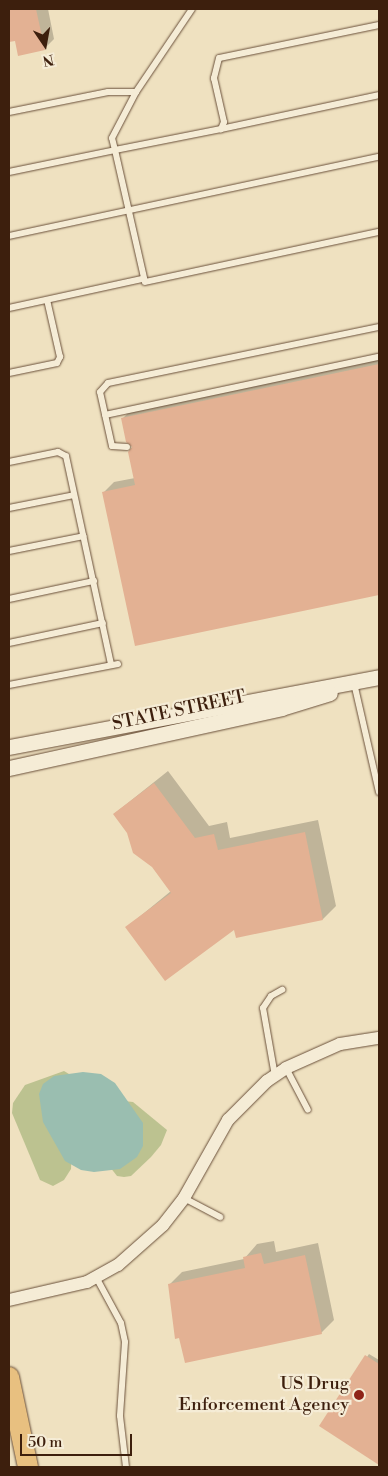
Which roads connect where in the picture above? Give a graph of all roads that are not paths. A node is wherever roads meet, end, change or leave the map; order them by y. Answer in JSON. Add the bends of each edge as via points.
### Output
{"nodes":[{"id":1,"x":192,"y":9,"type":"edge"},
{"id":2,"x":379,"y":25,"type":"edge"},
{"id":3,"x":136,"y":92,"type":"junction"},
{"id":4,"x":379,"y":95,"type":"edge"},
{"id":5,"x":9,"y":112,"type":"edge"},
{"id":6,"x":221,"y":129,"type":"junction"},
{"id":7,"x":115,"y":150,"type":"junction"},
{"id":8,"x":379,"y":157,"type":"edge"},
{"id":9,"x":9,"y":172,"type":"edge"},
{"id":10,"x":128,"y":210,"type":"junction"},
{"id":11,"x":379,"y":232,"type":"edge"},
{"id":12,"x":9,"y":236,"type":"edge"},
{"id":13,"x":142,"y":278,"type":"junction"},
{"id":14,"x":47,"y":300,"type":"junction"},
{"id":15,"x":9,"y":308,"type":"edge"},
{"id":16,"x":379,"y":326,"type":"edge"},
{"id":17,"x":379,"y":357,"type":"edge"},
{"id":18,"x":9,"y":373,"type":"edge"},
{"id":19,"x":105,"y":415,"type":"junction"},
{"id":20,"x":127,"y":446,"type":"dead end"},
{"id":21,"x":9,"y":462,"type":"edge"},
{"id":22,"x":74,"y":495,"type":"junction"},
{"id":23,"x":9,"y":508,"type":"edge"},
{"id":24,"x":84,"y":536,"type":"junction"},
{"id":25,"x":9,"y":551,"type":"edge"},
{"id":26,"x":94,"y":581,"type":"junction"},
{"id":27,"x":9,"y":599,"type":"edge"},
{"id":28,"x":103,"y":623,"type":"junction"},
{"id":29,"x":9,"y":643,"type":"edge"},
{"id":30,"x":379,"y":677,"type":"edge"},
{"id":31,"x":354,"y":683,"type":"junction"},
{"id":32,"x":9,"y":685,"type":"edge"},
{"id":33,"x":9,"y":747,"type":"edge"},
{"id":34,"x":9,"y":768,"type":"edge"},
{"id":35,"x":379,"y":792,"type":"edge"},
{"id":36,"x":282,"y":990,"type":"dead end"},
{"id":37,"x":379,"y":1038,"type":"edge"},
{"id":38,"x":286,"y":1068,"type":"junction"},
{"id":39,"x":275,"y":1076,"type":"junction"},
{"id":40,"x":308,"y":1110,"type":"dead end"},
{"id":41,"x":184,"y":1198,"type":"junction"},
{"id":42,"x":220,"y":1217,"type":"dead end"},
{"id":43,"x":96,"y":1277,"type":"junction"},
{"id":44,"x":9,"y":1300,"type":"edge"},
{"id":45,"x":9,"y":1377,"type":"edge"},
{"id":46,"x":28,"y":1467,"type":"edge"},
{"id":47,"x":126,"y":1467,"type":"edge"}],
"edges":[{"from":1,"to":3,"type":"lane"},
{"from":2,"to":6,"type":"lane","via":[[219,58],[214,78],[224,122]]},
{"from":3,"to":5,"type":"lane","via":[[108,92]]},
{"from":3,"to":7,"type":"lane","via":[[112,138]]},
{"from":4,"to":6,"type":"lane"},
{"from":6,"to":7,"type":"lane"},
{"from":7,"to":9,"type":"lane"},
{"from":7,"to":10,"type":"lane"},
{"from":8,"to":10,"type":"lane"},
{"from":10,"to":12,"type":"lane"},
{"from":10,"to":13,"type":"lane"},
{"from":11,"to":13,"type":"lane","via":[[145,282]]},
{"from":13,"to":14,"type":"lane"},
{"from":14,"to":15,"type":"lane"},
{"from":14,"to":18,"type":"lane","via":[[60,357],[57,363]]},
{"from":16,"to":19,"type":"lane","via":[[108,383],[100,392]]},
{"from":17,"to":19,"type":"lane"},
{"from":19,"to":20,"type":"lane","via":[[112,446]]},
{"from":21,"to":22,"type":"lane","via":[[58,452],[66,456]]},
{"from":22,"to":23,"type":"lane"},
{"from":22,"to":24,"type":"lane"},
{"from":24,"to":25,"type":"lane"},
{"from":24,"to":26,"type":"lane"},
{"from":26,"to":27,"type":"lane"},
{"from":26,"to":28,"type":"lane"},
{"from":28,"to":29,"type":"lane"},
{"from":28,"to":32,"type":"lane","via":[[115,664]]},
{"from":30,"to":31,"type":"street","name":"STATE STREET"},
{"from":31,"to":33,"type":"street","name":"STATE STREET"},
{"from":31,"to":34,"type":"street","name":"STATE STREET","via":[[319,698],[281,708]]},
{"from":31,"to":35,"type":"lane"},
{"from":36,"to":39,"type":"lane","via":[[271,996],[263,1008]]},
{"from":37,"to":38,"type":"street","via":[[340,1044]]},
{"from":38,"to":39,"type":"street"},
{"from":38,"to":40,"type":"lane"},
{"from":39,"to":41,"type":"street","via":[[228,1120]]},
{"from":41,"to":42,"type":"lane"},
{"from":41,"to":43,"type":"street","via":[[142,1246]]},
{"from":43,"to":44,"type":"street"},
{"from":43,"to":47,"type":"lane","via":[[121,1322],[126,1342],[120,1416]]},
{"from":45,"to":46,"type":"main road"}]}
